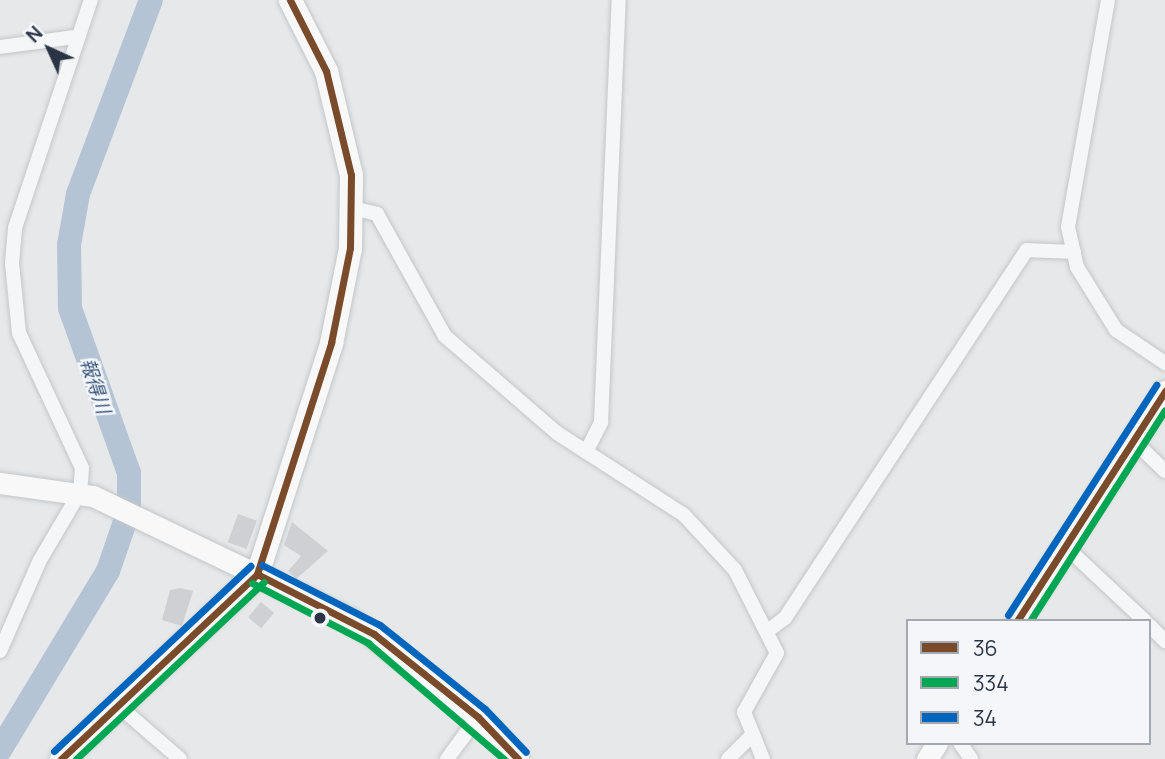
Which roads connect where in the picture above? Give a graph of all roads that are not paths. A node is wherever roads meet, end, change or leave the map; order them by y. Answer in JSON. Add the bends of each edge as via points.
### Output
{"nodes":[{"id":1,"x":91,"y":0,"type":"edge"},
{"id":2,"x":290,"y":0,"type":"edge"},
{"id":3,"x":619,"y":0,"type":"edge"},
{"id":4,"x":1108,"y":0,"type":"edge"},
{"id":5,"x":75,"y":37,"type":"junction"},
{"id":6,"x":0,"y":47,"type":"edge"},
{"id":7,"x":352,"y":208,"type":"junction"},
{"id":8,"x":1074,"y":252,"type":"junction"},
{"id":9,"x":6,"y":264,"type":"edge"},
{"id":10,"x":1165,"y":363,"type":"edge"},
{"id":11,"x":1165,"y":391,"type":"edge"},
{"id":12,"x":1134,"y":441,"type":"junction"},
{"id":13,"x":586,"y":452,"type":"junction"},
{"id":14,"x":1165,"y":471,"type":"edge"},
{"id":15,"x":0,"y":483,"type":"edge"},
{"id":16,"x":87,"y":494,"type":"junction"},
{"id":17,"x":1066,"y":547,"type":"junction"},
{"id":18,"x":257,"y":574,"type":"junction"},
{"id":19,"x":1018,"y":619,"type":"edge"},
{"id":20,"x":1142,"y":619,"type":"edge"},
{"id":21,"x":1151,"y":627,"type":"edge"},
{"id":22,"x":769,"y":630,"type":"junction"},
{"id":23,"x":1165,"y":641,"type":"edge"},
{"id":24,"x":0,"y":651,"type":"edge"},
{"id":25,"x":120,"y":707,"type":"junction"},
{"id":26,"x":478,"y":717,"type":"junction"},
{"id":27,"x":750,"y":737,"type":"junction"},
{"id":28,"x":61,"y":759,"type":"edge"},
{"id":29,"x":180,"y":759,"type":"edge"},
{"id":30,"x":447,"y":759,"type":"edge"},
{"id":31,"x":518,"y":759,"type":"edge"},
{"id":32,"x":728,"y":759,"type":"edge"},
{"id":33,"x":763,"y":759,"type":"edge"}],
"edges":[{"from":1,"to":5,"type":"street"},
{"from":2,"to":7,"type":"main road","via":[[334,94],[348,150]]},
{"from":3,"to":13,"type":"street","via":[[601,422]]},
{"from":4,"to":8,"type":"street","via":[[1068,227]]},
{"from":5,"to":6,"type":"street"},
{"from":5,"to":9,"type":"street"},
{"from":7,"to":13,"type":"street","via":[[377,214],[439,330]]},
{"from":7,"to":18,"type":"main road","via":[[339,317]]},
{"from":8,"to":10,"type":"street","via":[[1091,295],[1116,330]]},
{"from":8,"to":22,"type":"street","via":[[1027,250],[785,618]]},
{"from":9,"to":16,"type":"street","via":[[19,333],[82,468]]},
{"from":11,"to":12,"type":"main road"},
{"from":12,"to":14,"type":"street"},
{"from":12,"to":17,"type":"main road"},
{"from":13,"to":22,"type":"street","via":[[694,524],[735,570]]},
{"from":15,"to":16,"type":"main road"},
{"from":16,"to":18,"type":"main road"},
{"from":16,"to":24,"type":"street","via":[[40,561]]},
{"from":17,"to":19,"type":"main road"},
{"from":17,"to":20,"type":"street"},
{"from":18,"to":25,"type":"main road"},
{"from":18,"to":26,"type":"main road","via":[[352,620]]},
{"from":21,"to":23,"type":"street"},
{"from":22,"to":27,"type":"street","via":[[775,664],[744,712]]},
{"from":25,"to":28,"type":"main road"},
{"from":25,"to":29,"type":"street"},
{"from":26,"to":30,"type":"street"},
{"from":26,"to":31,"type":"main road"},
{"from":27,"to":32,"type":"street"},
{"from":27,"to":33,"type":"street"}]}
